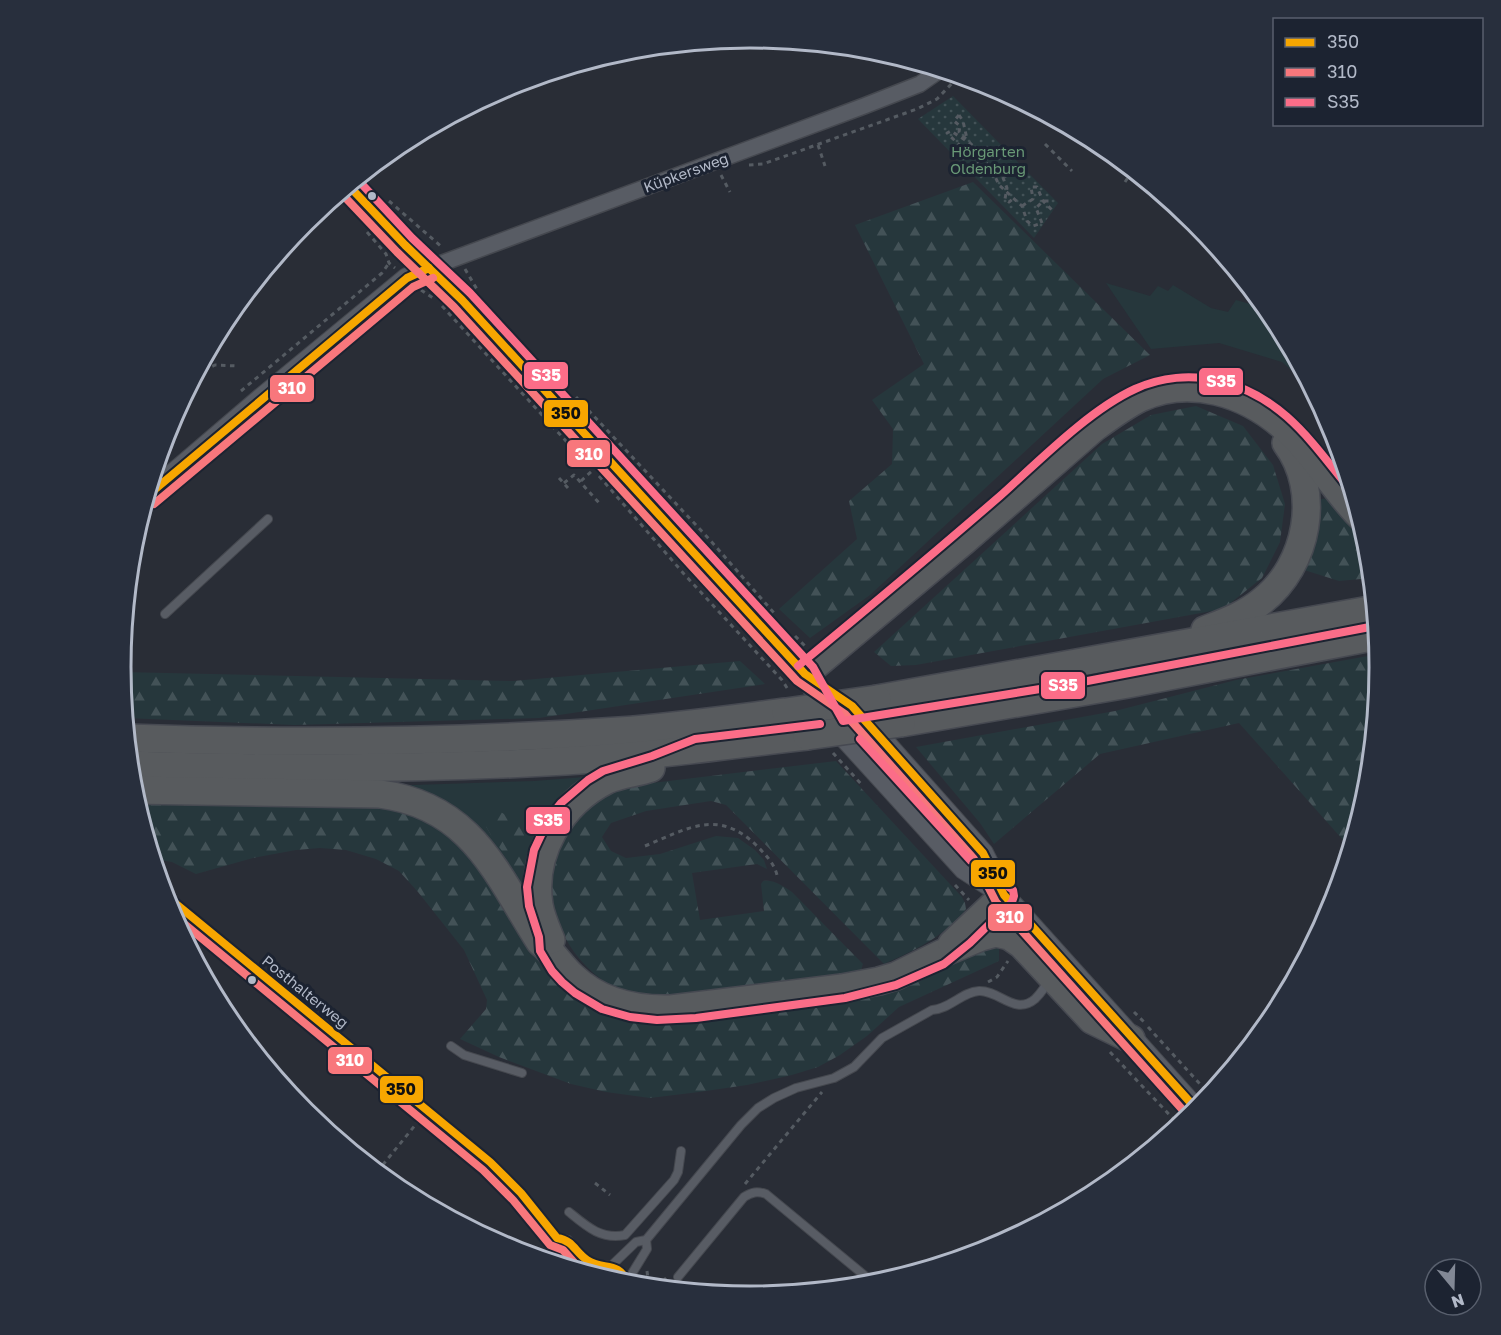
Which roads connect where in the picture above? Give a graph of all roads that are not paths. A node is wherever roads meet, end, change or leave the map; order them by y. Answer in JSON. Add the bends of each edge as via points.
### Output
{"nodes":[{"id":1,"x":932,"y":76,"type":"edge"},
{"id":2,"x":354,"y":192,"type":"edge"},
{"id":3,"x":429,"y":268,"type":"junction"},
{"id":4,"x":1257,"y":408,"type":"junction"},
{"id":5,"x":158,"y":486,"type":"edge"},
{"id":6,"x":1347,"y":501,"type":"edge"},
{"id":7,"x":268,"y":519,"type":"dead end"},
{"id":8,"x":1367,"y":610,"type":"edge"},
{"id":9,"x":165,"y":614,"type":"dead end"},
{"id":10,"x":1369,"y":637,"type":"edge"},
{"id":11,"x":1149,"y":652,"type":"junction"},
{"id":12,"x":812,"y":667,"type":"junction"},
{"id":13,"x":135,"y":738,"type":"edge"},
{"id":14,"x":698,"y":749,"type":"junction"},
{"id":15,"x":139,"y":765,"type":"edge"},
{"id":16,"x":143,"y":790,"type":"edge"},
{"id":17,"x":1004,"y":895,"type":"junction"},
{"id":18,"x":178,"y":906,"type":"edge"},
{"id":19,"x":551,"y":950,"type":"junction"},
{"id":20,"x":943,"y":953,"type":"junction"},
{"id":21,"x":1039,"y":992,"type":"junction"},
{"id":22,"x":1131,"y":1039,"type":"junction"},
{"id":23,"x":451,"y":1046,"type":"dead end"},
{"id":24,"x":522,"y":1073,"type":"dead end"},
{"id":25,"x":1191,"y":1104,"type":"edge"},
{"id":26,"x":681,"y":1151,"type":"dead end"},
{"id":27,"x":569,"y":1212,"type":"dead end"},
{"id":28,"x":556,"y":1238,"type":"junction"},
{"id":29,"x":646,"y":1240,"type":"junction"},
{"id":30,"x":565,"y":1258,"type":"edge"},
{"id":31,"x":595,"y":1266,"type":"joint"},
{"id":32,"x":611,"y":1266,"type":"junction"},
{"id":33,"x":623,"y":1273,"type":"edge"},
{"id":34,"x":633,"y":1276,"type":"edge"},
{"id":35,"x":866,"y":1276,"type":"edge"},
{"id":36,"x":678,"y":1277,"type":"dead end"}],
"edges":[{"from":1,"to":3,"type":"street","name":"Küpkersweg","via":[[874,103]]},
{"from":2,"to":3,"type":"street"},
{"from":3,"to":5,"type":"street","via":[[407,278]]},
{"from":3,"to":12,"type":"street"},
{"from":4,"to":6,"type":"highway","via":[[1286,428]]},
{"from":4,"to":11,"type":"highway","via":[[1289,447],[1300,470],[1306,498],[1298,556],[1263,601],[1234,618]]},
{"from":4,"to":12,"type":"highway","via":[[1235,396],[1204,388],[1172,388],[1141,397],[1094,428]]},
{"from":7,"to":9,"type":"lane"},
{"from":8,"to":11,"type":"highway"},
{"from":10,"to":14,"type":"highway","bridge":true,"via":[[901,723]]},
{"from":11,"to":13,"type":"highway","bridge":true,"via":[[877,699],[790,706],[622,731],[516,737],[224,742]]},
{"from":12,"to":17,"type":"street","via":[[852,706],[983,853]]},
{"from":12,"to":17,"type":"street","via":[[833,726],[964,869]]},
{"from":14,"to":15,"type":"highway","via":[[531,763],[385,768]]},
{"from":14,"to":19,"type":"highway","via":[[605,782],[582,797],[557,824],[543,855],[538,885]]},
{"from":16,"to":19,"type":"highway","via":[[380,794],[416,802],[449,819],[482,850],[540,942]]},
{"from":17,"to":20,"type":"highway"},
{"from":17,"to":22,"type":"street"},
{"from":18,"to":28,"type":"lane","name":"Posthalterweg","via":[[513,1184]]},
{"from":19,"to":20,"type":"highway","via":[[571,976],[591,991],[628,1006],[660,1010],[851,986],[896,976]]},
{"from":20,"to":21,"type":"highway","via":[[996,933],[1009,936],[1022,945]]},
{"from":21,"to":22,"type":"highway"},
{"from":21,"to":29,"type":"lane","via":[[1021,1005],[974,992],[894,1030],[854,1067],[789,1091],[758,1108]]},
{"from":22,"to":25,"type":"street"},
{"from":23,"to":24,"type":"lane","via":[[464,1055]]},
{"from":26,"to":27,"type":"lane","via":[[674,1180],[625,1235],[595,1233]]},
{"from":28,"to":30,"type":"lane","name":"Posthalterweg"},
{"from":28,"to":31,"type":"lane","name":"Posthalterweg","via":[[568,1240]]},
{"from":29,"to":32,"type":"lane","via":[[636,1242]]},
{"from":29,"to":34,"type":"lane","via":[[647,1250]]},
{"from":31,"to":32,"type":"lane"},
{"from":32,"to":33,"type":"lane"},
{"from":35,"to":36,"type":"lane","via":[[766,1194],[750,1192]]}]}
